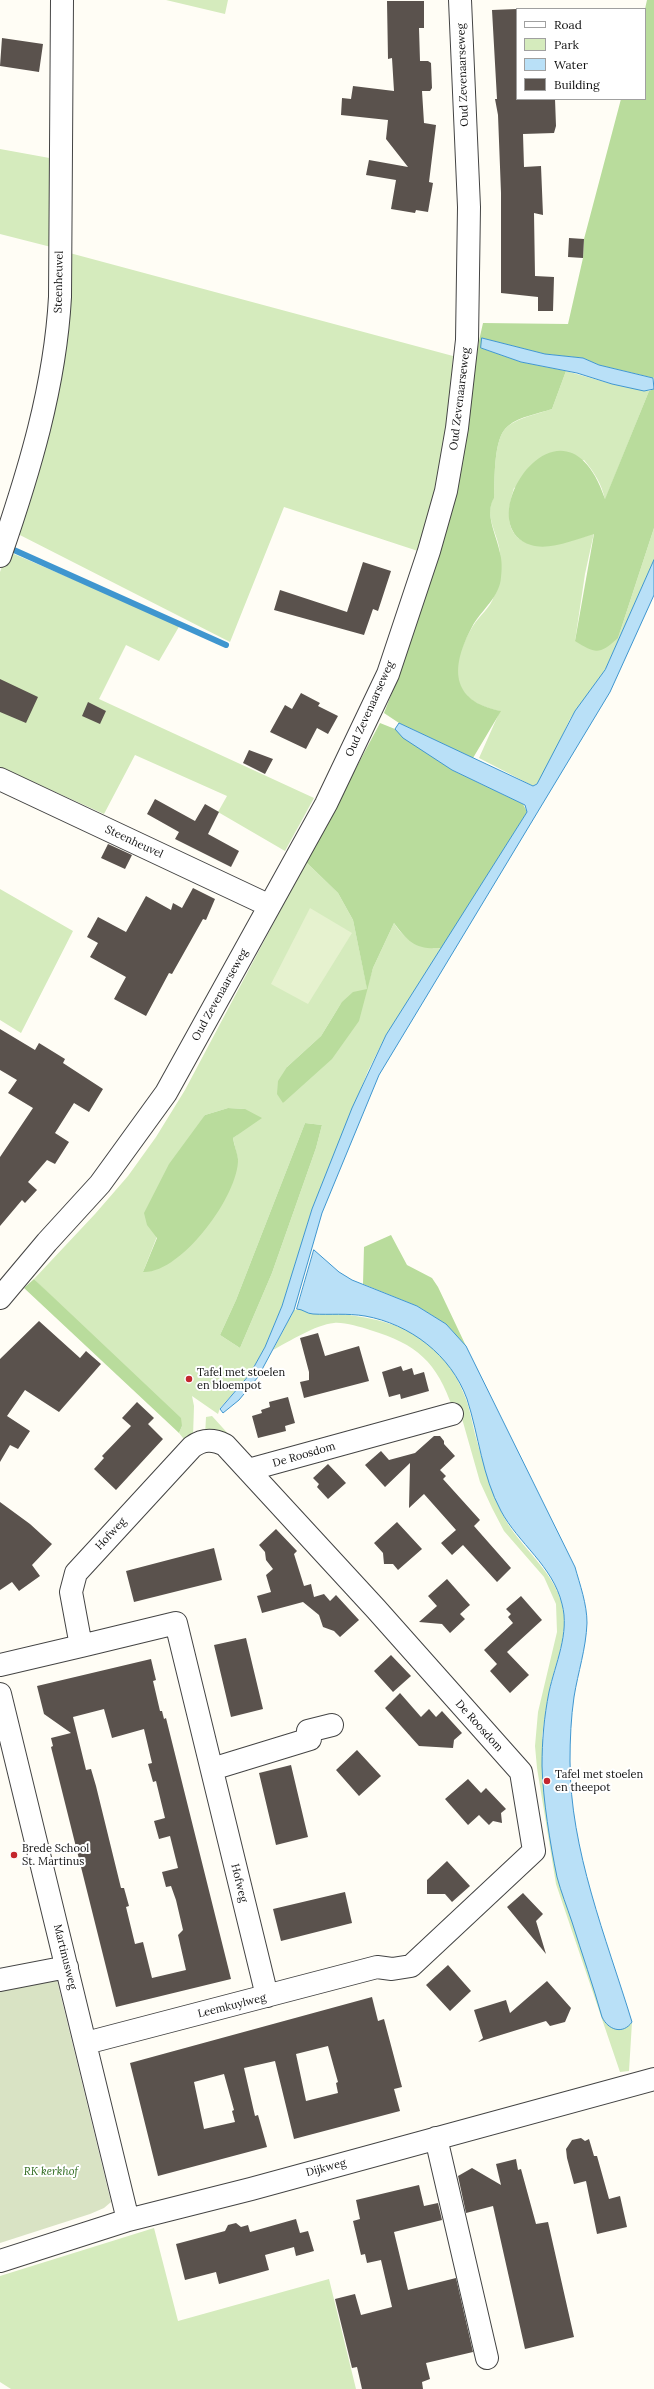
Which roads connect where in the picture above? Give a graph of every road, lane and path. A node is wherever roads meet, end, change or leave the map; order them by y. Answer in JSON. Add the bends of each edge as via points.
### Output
{"nodes":[{"id":1,"x":62,"y":0,"type":"edge"},
{"id":2,"x":460,"y":0,"type":"edge"},
{"id":3,"x":0,"y":556,"type":"edge"},
{"id":4,"x":0,"y":779,"type":"edge"},
{"id":5,"x":268,"y":906,"type":"junction"},
{"id":6,"x":0,"y":1298,"type":"edge"},
{"id":7,"x":452,"y":1414,"type":"dead end"},
{"id":8,"x":199,"y":1442,"type":"joint"},
{"id":9,"x":248,"y":1470,"type":"junction"},
{"id":10,"x":81,"y":1646,"type":"junction"},
{"id":11,"x":0,"y":1665,"type":"edge"},
{"id":12,"x":0,"y":1694,"type":"edge"},
{"id":13,"x":332,"y":1724,"type":"dead end"},
{"id":14,"x":212,"y":1769,"type":"junction"},
{"id":15,"x":67,"y":1967,"type":"junction"},
{"id":16,"x":377,"y":1967,"type":"joint"},
{"id":17,"x":0,"y":1980,"type":"edge"},
{"id":18,"x":267,"y":1996,"type":"junction"},
{"id":19,"x":86,"y":2043,"type":"junction"},
{"id":20,"x":654,"y":2079,"type":"edge"},
{"id":21,"x":436,"y":2138,"type":"junction"},
{"id":22,"x":128,"y":2220,"type":"junction"},
{"id":23,"x":0,"y":2261,"type":"edge"},
{"id":24,"x":487,"y":2358,"type":"dead end"}],
"edges":[{"from":1,"to":3,"type":"street","name":"Steenheuvel","via":[[57,338],[50,382],[32,457]]},
{"from":2,"to":5,"type":"street","name":"Oud Zevenaarseweg","via":[[469,207],[468,325],[457,428],[446,491],[388,674],[326,804]]},
{"from":4,"to":5,"type":"street","name":"Steenheuvel"},
{"from":5,"to":6,"type":"street","name":"Oud Zevenaarseweg","via":[[166,1093],[100,1184]]},
{"from":7,"to":9,"type":"street","name":"De Roosdom"},
{"from":8,"to":9,"type":"street","name":"De Roosdom","via":[[218,1442],[225,1446]]},
{"from":8,"to":10,"type":"street","name":"Hofweg","via":[[76,1573],[71,1592]]},
{"from":9,"to":16,"type":"street","name":"De Roosdom","via":[[521,1772],[534,1851],[411,1966],[392,1969]]},
{"from":10,"to":11,"type":"street","name":"Hofweg"},
{"from":10,"to":14,"type":"street","name":"Hofweg","via":[[176,1623]]},
{"from":12,"to":15,"type":"street","name":"Martinusweg"},
{"from":13,"to":14,"type":"street","via":[[308,1731],[310,1739]]},
{"from":14,"to":18,"type":"street","name":"Hofweg"},
{"from":15,"to":17,"type":"street"},
{"from":15,"to":19,"type":"street","name":"Martinusweg"},
{"from":16,"to":18,"type":"street","name":"Leemkuylweg"},
{"from":18,"to":19,"type":"street","name":"Leemkuylweg"},
{"from":19,"to":22,"type":"street","name":"Martinusweg"},
{"from":20,"to":21,"type":"street","name":"Dijkweg"},
{"from":21,"to":22,"type":"street","name":"Dijkweg"},
{"from":21,"to":24,"type":"street"},
{"from":22,"to":23,"type":"street","name":"Dijkweg"}]}
